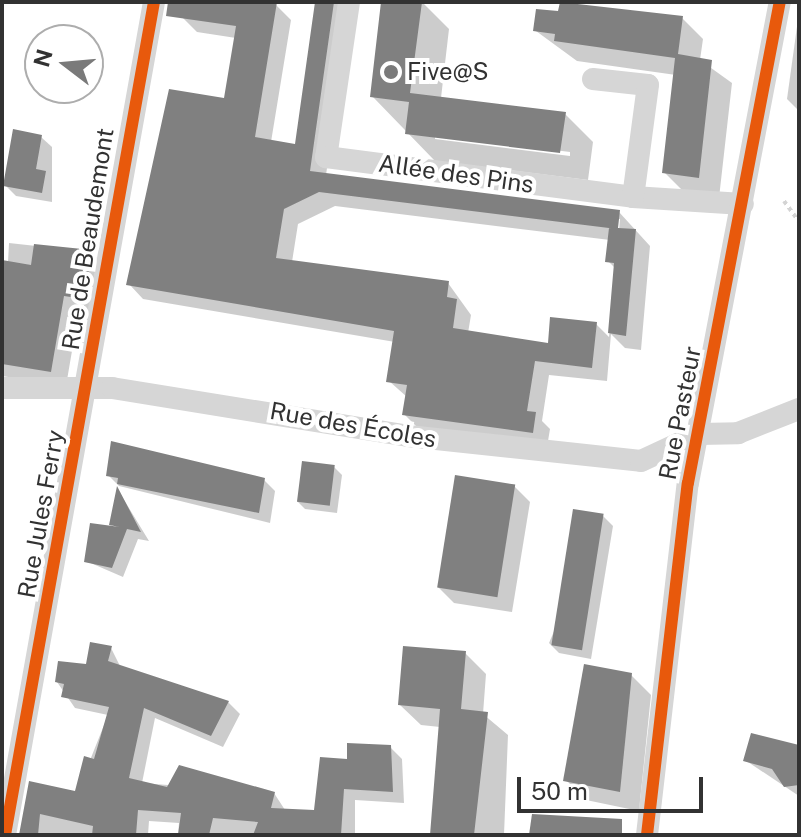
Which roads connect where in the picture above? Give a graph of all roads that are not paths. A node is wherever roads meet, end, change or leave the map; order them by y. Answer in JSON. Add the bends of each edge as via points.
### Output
{"nodes":[{"id":1,"x":154,"y":2,"type":"edge"},
{"id":2,"x":349,"y":2,"type":"edge"},
{"id":3,"x":780,"y":2,"type":"edge"},
{"id":4,"x":593,"y":79,"type":"dead end"},
{"id":5,"x":633,"y":197,"type":"junction"},
{"id":6,"x":743,"y":204,"type":"junction"},
{"id":7,"x":2,"y":388,"type":"edge"},
{"id":8,"x":86,"y":390,"type":"junction"},
{"id":9,"x":799,"y":409,"type":"edge"},
{"id":10,"x":699,"y":434,"type":"junction"},
{"id":11,"x":5,"y":835,"type":"edge"},
{"id":12,"x":647,"y":835,"type":"edge"}],
"edges":[{"from":1,"to":8,"type":"street","name":"Rue de Beaudemont"},
{"from":2,"to":5,"type":"street","name":"Allée des Pins","via":[[326,157]]},
{"from":3,"to":6,"type":"street","name":"Rue Pasteur"},
{"from":4,"to":5,"type":"street","via":[[648,85]]},
{"from":5,"to":6,"type":"street","name":"Allée des Pins"},
{"from":6,"to":10,"type":"street","name":"Rue Pasteur"},
{"from":7,"to":8,"type":"street","name":"Rue des Écoles"},
{"from":8,"to":10,"type":"street","name":"Rue des Écoles","via":[[641,461]]},
{"from":8,"to":11,"type":"street","name":"Rue Jules Ferry"},
{"from":9,"to":10,"type":"street","via":[[738,433]]},
{"from":10,"to":12,"type":"street","name":"Rue Pasteur"}]}
